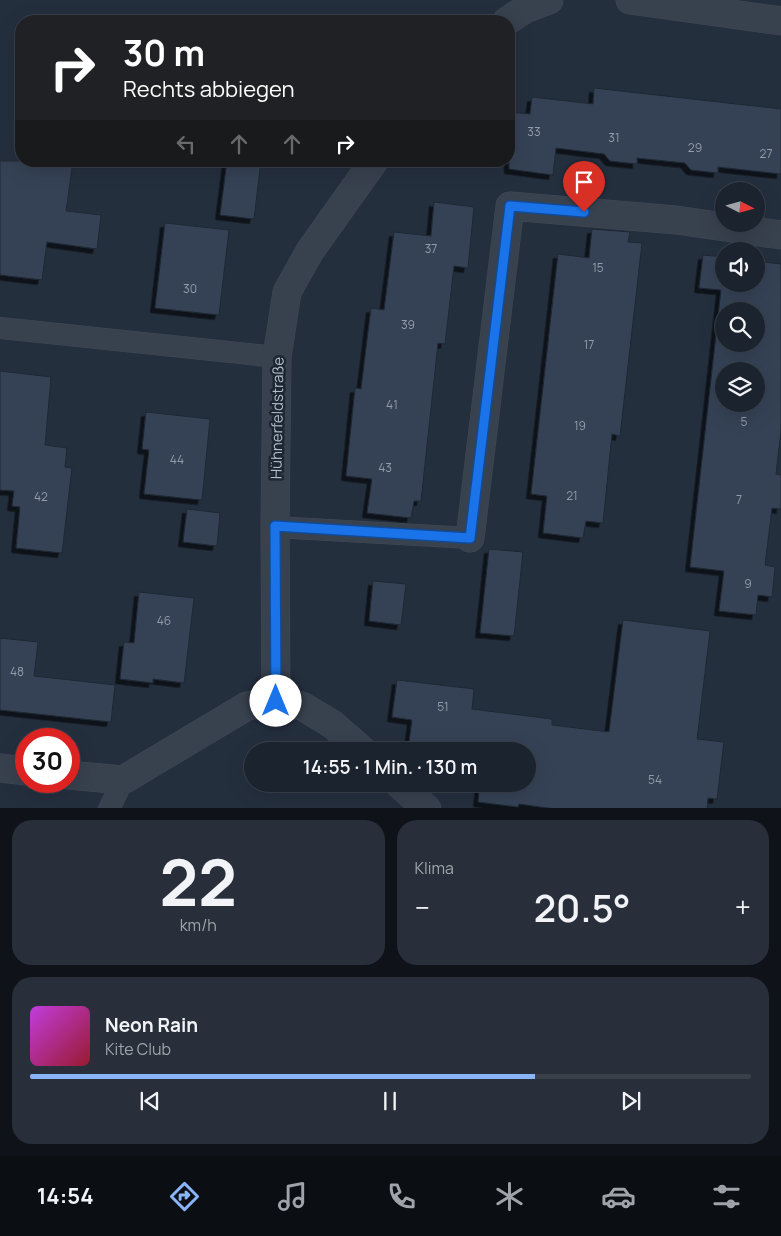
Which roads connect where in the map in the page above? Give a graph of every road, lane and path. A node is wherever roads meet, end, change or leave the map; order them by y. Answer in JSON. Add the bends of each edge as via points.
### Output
{"nodes":[{"id":1,"x":549,"y":0,"type":"edge"},
{"id":2,"x":630,"y":0,"type":"edge"},
{"id":3,"x":515,"y":16,"type":"edge"},
{"id":4,"x":781,"y":20,"type":"edge"},
{"id":5,"x":370,"y":167,"type":"edge"},
{"id":6,"x":781,"y":235,"type":"edge"},
{"id":7,"x":0,"y":328,"type":"edge"},
{"id":8,"x":278,"y":357,"type":"junction"},
{"id":9,"x":275,"y":526,"type":"junction"},
{"id":10,"x":470,"y":538,"type":"joint"},
{"id":11,"x":276,"y":701,"type":"junction"},
{"id":12,"x":353,"y":742,"type":"edge"},
{"id":13,"x":0,"y":768,"type":"edge"},
{"id":14,"x":15,"y":770,"type":"edge"},
{"id":15,"x":80,"y":776,"type":"edge"},
{"id":16,"x":123,"y":780,"type":"junction"},
{"id":17,"x":408,"y":792,"type":"edge"},
{"id":18,"x":109,"y":808,"type":"edge"},
{"id":19,"x":427,"y":808,"type":"edge"}],
"edges":[{"from":1,"to":3,"type":"street"},
{"from":2,"to":4,"type":"street"},
{"from":5,"to":8,"type":"street","name":"Hühnerfeldstraße","via":[[310,251],[288,292]]},
{"from":6,"to":10,"type":"street","via":[[676,220],[510,206]]},
{"from":7,"to":8,"type":"lane"},
{"from":8,"to":9,"type":"street","name":"Hühnerfeldstraße"},
{"from":9,"to":10,"type":"lane"},
{"from":9,"to":11,"type":"street","name":"Hühnerfeldstraße"},
{"from":11,"to":12,"type":"street","via":[[302,706],[332,724]]},
{"from":11,"to":16,"type":"street","via":[[247,706]]},
{"from":13,"to":14,"type":"street"},
{"from":15,"to":16,"type":"street"},
{"from":16,"to":18,"type":"lane"},
{"from":17,"to":19,"type":"street"}]}
